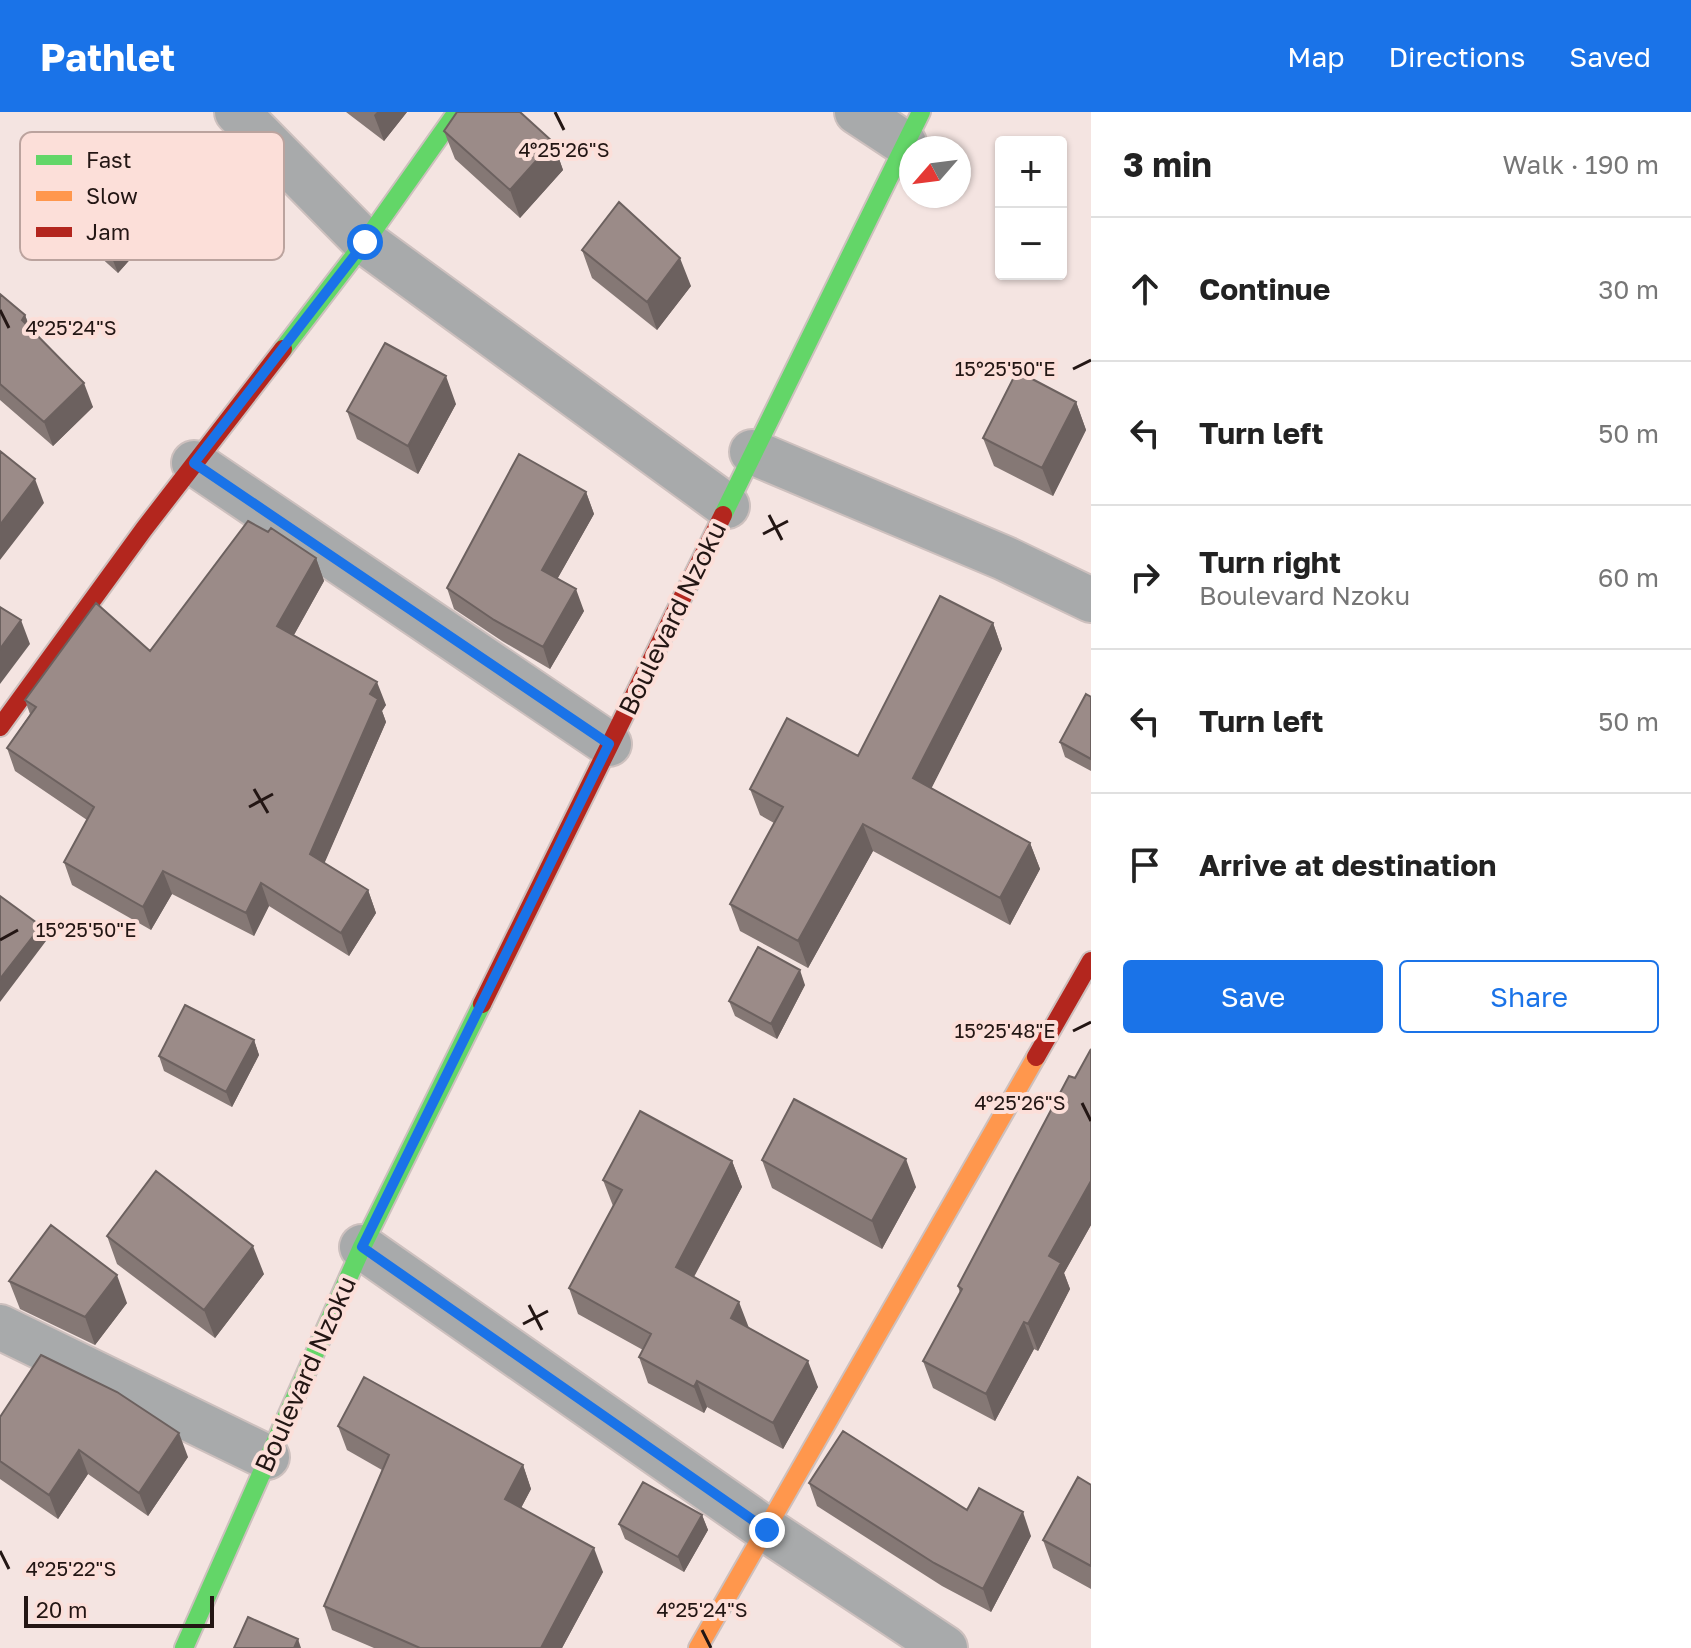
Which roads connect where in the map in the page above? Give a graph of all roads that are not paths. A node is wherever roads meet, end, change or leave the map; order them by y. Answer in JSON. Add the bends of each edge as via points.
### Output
{"nodes":[{"id":1,"x":237,"y":112,"type":"edge"},
{"id":2,"x":457,"y":112,"type":"edge"},
{"id":3,"x":857,"y":112,"type":"edge"},
{"id":4,"x":912,"y":128,"type":"edge"},
{"id":5,"x":257,"y":132,"type":"edge"},
{"id":6,"x":284,"y":160,"type":"edge"},
{"id":7,"x":365,"y":242,"type":"junction"},
{"id":8,"x":752,"y":452,"type":"junction"},
{"id":9,"x":194,"y":463,"type":"junction"},
{"id":10,"x":727,"y":506,"type":"junction"},
{"id":11,"x":1091,"y":600,"type":"edge"},
{"id":12,"x":1,"y":725,"type":"edge"},
{"id":13,"x":609,"y":744,"type":"junction"},
{"id":14,"x":1091,"y":961,"type":"edge"},
{"id":15,"x":362,"y":1247,"type":"junction"},
{"id":16,"x":0,"y":1327,"type":"edge"},
{"id":17,"x":267,"y":1457,"type":"junction"},
{"id":18,"x":767,"y":1530,"type":"junction"},
{"id":19,"x":184,"y":1648,"type":"edge"},
{"id":20,"x":698,"y":1648,"type":"edge"},
{"id":21,"x":945,"y":1648,"type":"edge"}],
"edges":[{"from":1,"to":5,"type":"street"},
{"from":2,"to":7,"type":"street"},
{"from":3,"to":4,"type":"street"},
{"from":4,"to":8,"type":"street","name":"Boulevard Nzoku"},
{"from":6,"to":7,"type":"street"},
{"from":7,"to":9,"type":"street"},
{"from":7,"to":10,"type":"street"},
{"from":8,"to":10,"type":"street","name":"Boulevard Nzoku"},
{"from":8,"to":11,"type":"street"},
{"from":9,"to":12,"type":"street"},
{"from":9,"to":13,"type":"street"},
{"from":10,"to":13,"type":"street","name":"Boulevard Nzoku"},
{"from":13,"to":15,"type":"street","name":"Boulevard Nzoku"},
{"from":14,"to":18,"type":"street"},
{"from":15,"to":17,"type":"street","name":"Boulevard Nzoku"},
{"from":15,"to":18,"type":"street"},
{"from":16,"to":17,"type":"street"},
{"from":17,"to":19,"type":"street","name":"Boulevard Nzoku"},
{"from":18,"to":20,"type":"street"},
{"from":18,"to":21,"type":"street"}]}
